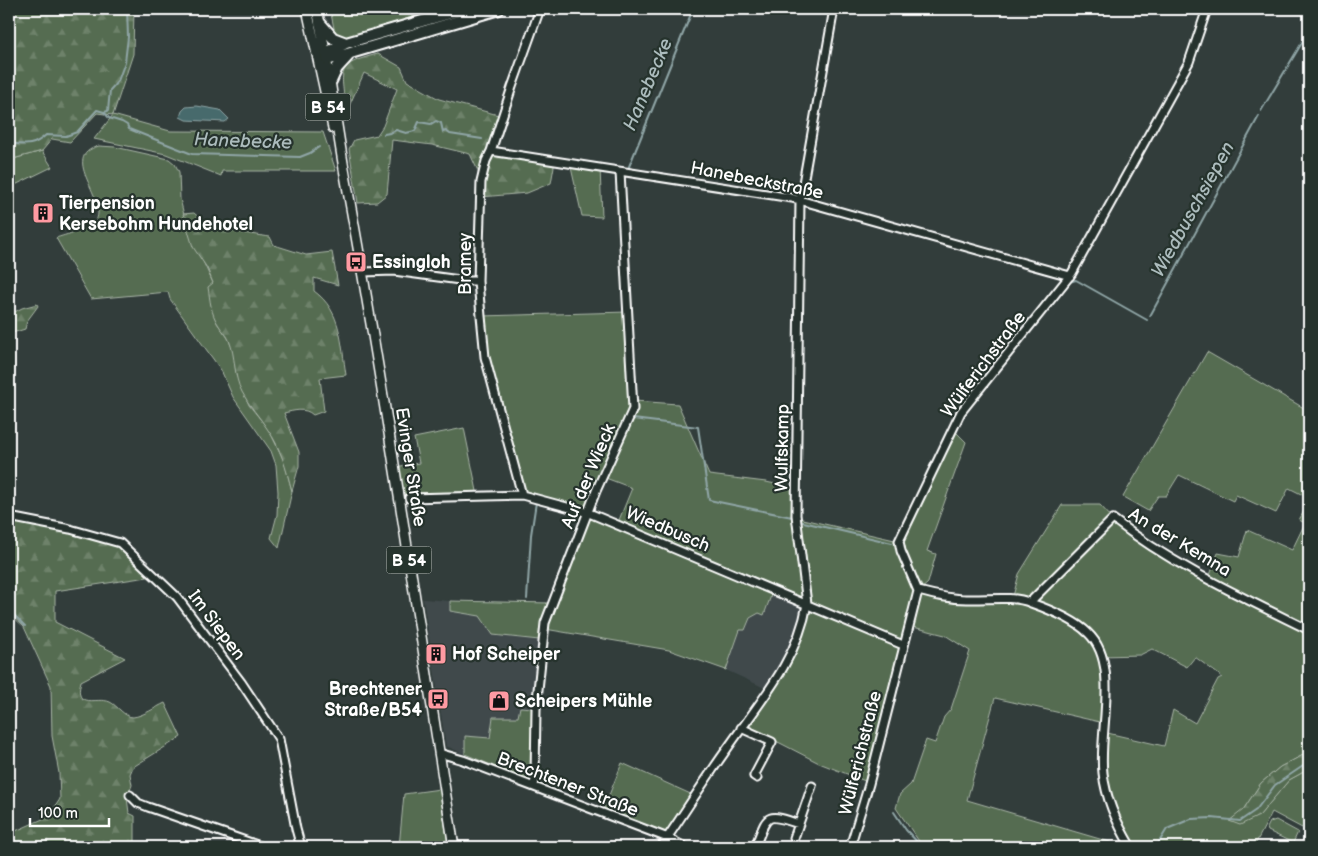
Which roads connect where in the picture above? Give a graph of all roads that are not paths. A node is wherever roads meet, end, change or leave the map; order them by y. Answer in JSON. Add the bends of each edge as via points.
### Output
{"nodes":[{"id":1,"x":307,"y":9,"type":"edge"},
{"id":2,"x":317,"y":9,"type":"edge"},
{"id":3,"x":464,"y":9,"type":"edge"},
{"id":4,"x":499,"y":9,"type":"edge"},
{"id":5,"x":540,"y":9,"type":"edge"},
{"id":6,"x":834,"y":9,"type":"edge"},
{"id":7,"x":1207,"y":9,"type":"edge"},
{"id":8,"x":320,"y":23,"type":"junction"},
{"id":9,"x":346,"y":44,"type":"junction"},
{"id":10,"x":350,"y":54,"type":"junction"},
{"id":11,"x":321,"y":57,"type":"junction"},
{"id":12,"x":331,"y":81,"type":"junction"},
{"id":13,"x":491,"y":151,"type":"junction"},
{"id":14,"x":341,"y":152,"type":"junction"},
{"id":15,"x":620,"y":172,"type":"junction"},
{"id":16,"x":800,"y":200,"type":"junction"},
{"id":17,"x":363,"y":272,"type":"junction"},
{"id":18,"x":1070,"y":276,"type":"junction"},
{"id":19,"x":478,"y":281,"type":"junction"},
{"id":20,"x":522,"y":495,"type":"junction"},
{"id":21,"x":409,"y":498,"type":"dead end"},
{"id":22,"x":589,"y":513,"type":"junction"},
{"id":23,"x":9,"y":517,"type":"edge"},
{"id":24,"x":918,"y":591,"type":"junction"},
{"id":25,"x":1030,"y":602,"type":"junction"},
{"id":26,"x":807,"y":604,"type":"junction"},
{"id":27,"x":1309,"y":630,"type":"edge"},
{"id":28,"x":903,"y":645,"type":"junction"},
{"id":29,"x":741,"y":728,"type":"junction"},
{"id":30,"x":439,"y":753,"type":"junction"},
{"id":31,"x":757,"y":778,"type":"dead end"},
{"id":32,"x":812,"y":786,"type":"dead end"},
{"id":33,"x":534,"y":787,"type":"junction"},
{"id":34,"x":130,"y":796,"type":"dead end"},
{"id":35,"x":799,"y":824,"type":"junction"},
{"id":36,"x":668,"y":838,"type":"junction"},
{"id":37,"x":794,"y":838,"type":"dead end"},
{"id":38,"x":263,"y":847,"type":"edge"},
{"id":39,"x":300,"y":847,"type":"edge"},
{"id":40,"x":454,"y":847,"type":"edge"},
{"id":41,"x":661,"y":847,"type":"edge"},
{"id":42,"x":684,"y":847,"type":"edge"},
{"id":43,"x":755,"y":847,"type":"edge"},
{"id":44,"x":850,"y":847,"type":"edge"},
{"id":45,"x":1131,"y":847,"type":"edge"}],
"edges":[{"from":1,"to":11,"type":"main road","number":"B 54"},
{"from":2,"to":8,"type":"main road","number":"B 54"},
{"from":3,"to":9,"type":"highway"},
{"from":4,"to":10,"type":"highway"},
{"from":5,"to":13,"type":"street","name":"Bramey"},
{"from":6,"to":16,"type":"street","name":"Wulfskamp"},
{"from":7,"to":18,"type":"street","name":"Wülferichstraße","via":[[1189,62]]},
{"from":8,"to":9,"type":"highway","via":[[333,38]]},
{"from":8,"to":11,"type":"main road","number":"B 54"},
{"from":9,"to":11,"type":"highway"},
{"from":10,"to":11,"type":"highway"},
{"from":10,"to":12,"type":"highway","via":[[341,62]]},
{"from":11,"to":12,"type":"main road","number":"B 54"},
{"from":11,"to":14,"type":"main road","number":"B 54","via":[[333,130]]},
{"from":12,"to":14,"type":"main road","number":"B 54"},
{"from":13,"to":15,"type":"street","name":"Hanebeckstraße"},
{"from":13,"to":19,"type":"street","name":"Bramey","via":[[481,182]]},
{"from":14,"to":17,"type":"main road","name":"Evinger Straße","number":"B 54"},
{"from":15,"to":16,"type":"street","name":"Hanebeckstraße"},
{"from":15,"to":22,"type":"street","name":"Auf der Wieck","via":[[633,409]]},
{"from":16,"to":18,"type":"street","name":"Hanebeckstraße"},
{"from":16,"to":26,"type":"street","name":"Wulfskamp","via":[[796,515]]},
{"from":17,"to":19,"type":"street","via":[[394,271]]},
{"from":17,"to":30,"type":"main road","name":"Evinger Straße","number":"B 54"},
{"from":18,"to":24,"type":"street","name":"Wülferichstraße","via":[[965,406],[952,428],[899,541]]},
{"from":19,"to":20,"type":"street","name":"Bramey","via":[[485,357]]},
{"from":20,"to":21,"type":"street","name":"Wiedbusch"},
{"from":20,"to":22,"type":"street","name":"Wiedbusch"},
{"from":22,"to":26,"type":"street","name":"Wiedbusch"},
{"from":22,"to":33,"type":"street","name":"Auf der Wieck","via":[[545,624],[536,699]]},
{"from":23,"to":39,"type":"street","name":"Im Siepen","via":[[120,543],[178,596],[279,739]]},
{"from":24,"to":25,"type":"street","via":[[944,598]]},
{"from":24,"to":28,"type":"street","name":"Wülferichstraße"},
{"from":25,"to":27,"type":"street","name":"An der Kemna","via":[[1113,519],[1141,541],[1245,599]]},
{"from":25,"to":45,"type":"street","via":[[1080,626],[1100,649],[1106,681],[1103,777],[1113,813]]},
{"from":26,"to":28,"type":"street","name":"Wiedbusch"},
{"from":26,"to":29,"type":"street","name":"Wulfskamp","via":[[802,625],[781,672]]},
{"from":28,"to":44,"type":"street","name":"Wülferichstraße"},
{"from":29,"to":31,"type":"street","via":[[772,742],[754,776]]},
{"from":29,"to":36,"type":"street","name":"Wulfskamp"},
{"from":30,"to":33,"type":"street","name":"Brechtener Straße"},
{"from":30,"to":40,"type":"main road","name":"Evinger Straße","number":"B 54"},
{"from":32,"to":35,"type":"street"},
{"from":33,"to":36,"type":"street","name":"Brechtener Straße"},
{"from":34,"to":38,"type":"street","via":[[148,807]]},
{"from":35,"to":37,"type":"street"},
{"from":35,"to":43,"type":"street","via":[[770,818],[764,824]]},
{"from":36,"to":41,"type":"street","name":"Wulfskamp"},
{"from":36,"to":42,"type":"street","name":"Brechtener Straße"}]}
